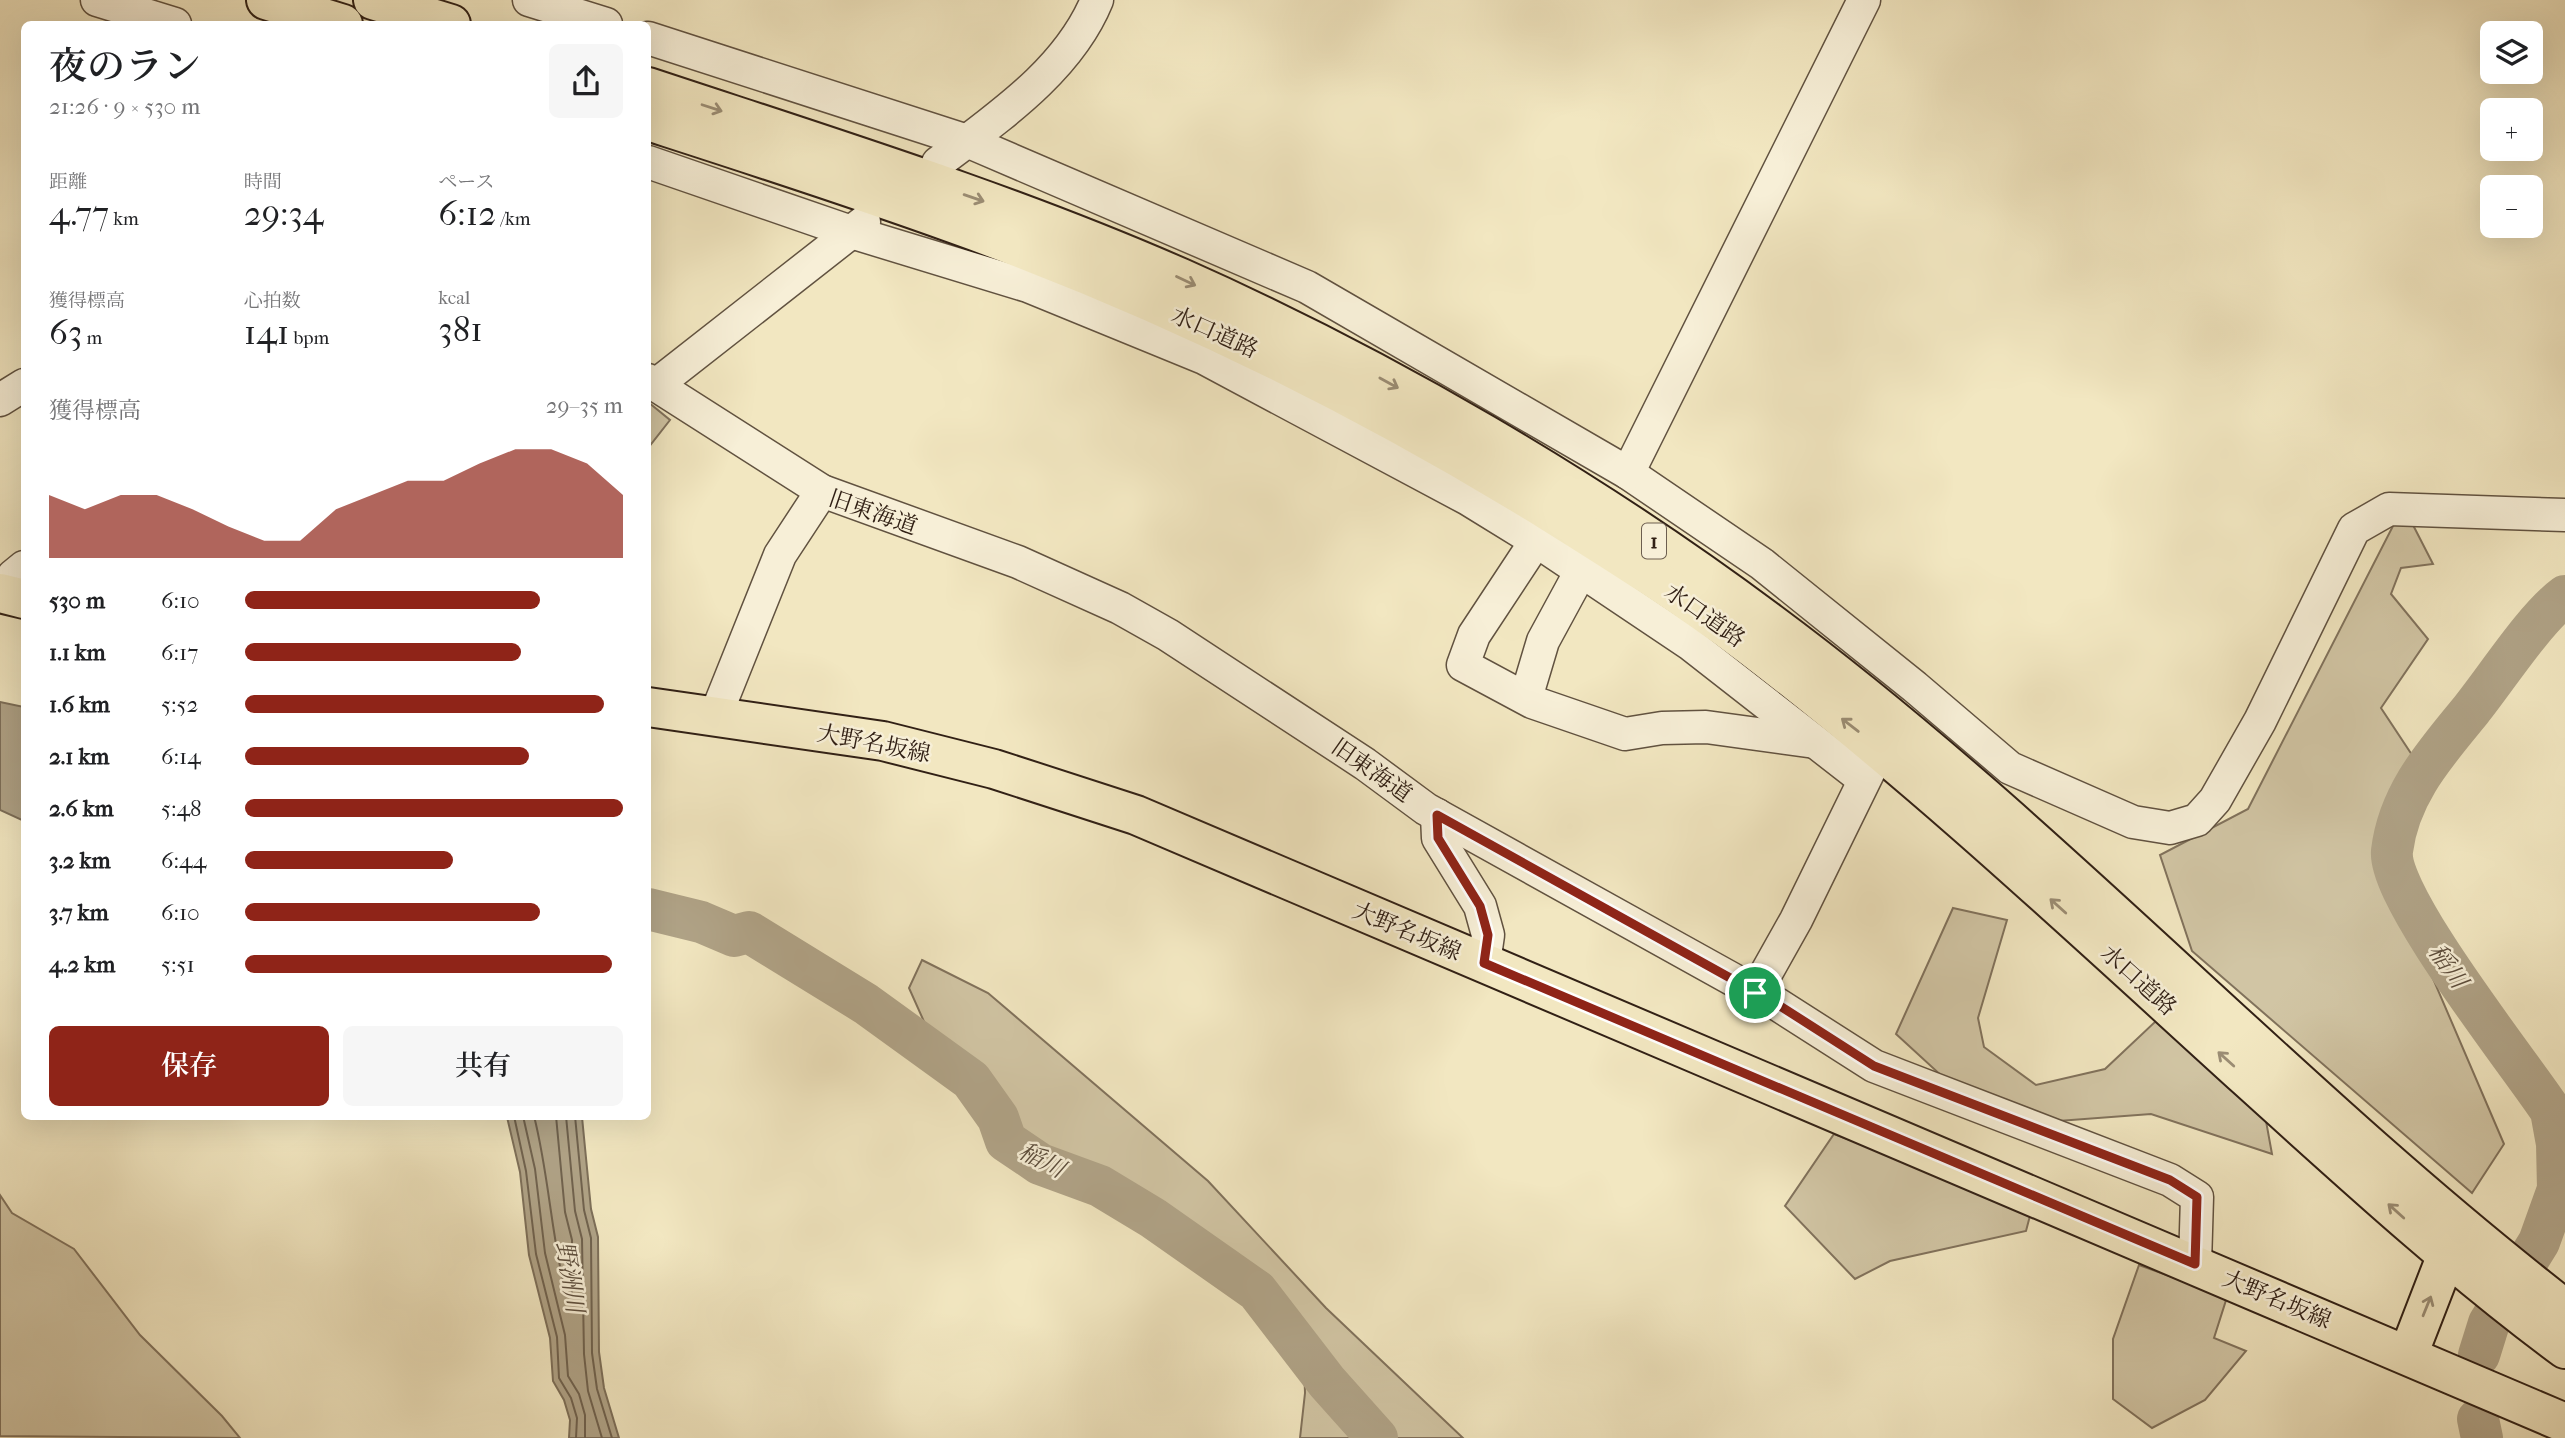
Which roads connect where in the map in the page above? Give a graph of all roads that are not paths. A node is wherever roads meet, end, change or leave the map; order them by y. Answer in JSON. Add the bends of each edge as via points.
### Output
{"nodes":[{"id":1,"x":97,"y":0,"type":"edge"},
{"id":2,"x":373,"y":0,"type":"edge"},
{"id":3,"x":529,"y":0,"type":"edge"},
{"id":4,"x":1097,"y":0,"type":"edge"},
{"id":5,"x":1864,"y":0,"type":"edge"},
{"id":6,"x":274,"y":14,"type":"edge"},
{"id":7,"x":165,"y":21,"type":"edge"},
{"id":8,"x":322,"y":21,"type":"edge"},
{"id":9,"x":441,"y":21,"type":"edge"},
{"id":10,"x":596,"y":21,"type":"edge"},
{"id":11,"x":651,"y":39,"type":"edge"},
{"id":12,"x":651,"y":88,"type":"edge"},
{"id":13,"x":651,"y":122,"type":"edge"},
{"id":14,"x":967,"y":141,"type":"junction"},
{"id":15,"x":651,"y":163,"type":"edge"},
{"id":16,"x":938,"y":163,"type":"dead end"},
{"id":17,"x":861,"y":225,"type":"junction"},
{"id":18,"x":652,"y":382,"type":"edge"},
{"id":19,"x":21,"y":387,"type":"edge"},
{"id":20,"x":0,"y":400,"type":"edge"},
{"id":21,"x":1628,"y":472,"type":"junction"},
{"id":22,"x":822,"y":491,"type":"junction"},
{"id":23,"x":2565,"y":515,"type":"edge"},
{"id":24,"x":1536,"y":541,"type":"junction"},
{"id":25,"x":1581,"y":571,"type":"junction"},
{"id":26,"x":1526,"y":698,"type":"junction"},
{"id":27,"x":651,"y":707,"type":"edge"},
{"id":28,"x":715,"y":717,"type":"junction"},
{"id":29,"x":1817,"y":743,"type":"junction"},
{"id":30,"x":1437,"y":815,"type":"junction"},
{"id":31,"x":1484,"y":963,"type":"junction"},
{"id":32,"x":1755,"y":993,"type":"junction"},
{"id":33,"x":2446,"y":1257,"type":"junction"},
{"id":34,"x":2195,"y":1264,"type":"junction"},
{"id":35,"x":2492,"y":1272,"type":"junction"},
{"id":36,"x":2544,"y":1306,"type":"edge"},
{"id":37,"x":2565,"y":1349,"type":"edge"},
{"id":38,"x":2408,"y":1355,"type":"junction"},
{"id":39,"x":2565,"y":1423,"type":"edge"}],
"edges":[{"from":1,"to":7,"type":"street"},
{"from":2,"to":9,"type":"main road"},
{"from":3,"to":10,"type":"street"},
{"from":4,"to":14,"type":"street","via":[[1062,59]]},
{"from":5,"to":21,"type":"street"},
{"from":6,"to":8,"type":"main road"},
{"from":11,"to":14,"type":"street"},
{"from":12,"to":35,"type":"main road","name":"水口道路","number":"1","one_way":true,"via":[[1032,218],[1179,278],[1368,371],[1596,502],[1769,622],[1934,754],[2375,1149]]},
{"from":33,"to":13,"type":"main road","name":"水口道路","number":"1","one_way":true,"via":[[1877,747],[1745,643],[1633,564],[1423,437],[1298,369],[957,224]]},
{"from":14,"to":16,"type":"street"},
{"from":14,"to":21,"type":"street","via":[[1307,287]]},
{"from":15,"to":17,"type":"street"},
{"from":17,"to":18,"type":"street"},
{"from":17,"to":24,"type":"street","via":[[1028,286],[1204,358],[1468,499]]},
{"from":18,"to":22,"type":"street"},
{"from":19,"to":20,"type":"street"},
{"from":21,"to":23,"type":"street","via":[[1762,564],[1910,697],[2010,768],[2133,822],[2170,828],[2197,820],[2214,800],[2260,721],[2354,529],[2389,509]]},
{"from":22,"to":28,"type":"street","name":"旧東海道","via":[[780,555]]},
{"from":22,"to":30,"type":"street","name":"旧東海道","via":[[1018,562],[1120,608],[1219,666]]},
{"from":24,"to":25,"type":"street"},
{"from":24,"to":26,"type":"street","via":[[1474,635],[1463,665]]},
{"from":25,"to":26,"type":"street","via":[[1543,641]]},
{"from":25,"to":29,"type":"street","via":[[1690,644]]},
{"from":26,"to":29,"type":"street","via":[[1625,734],[1706,727]]},
{"from":27,"to":28,"type":"main road","name":"大野名坂線"},
{"from":28,"to":31,"type":"main road","name":"大野名坂線","via":[[883,741],[994,769],[1136,815]]},
{"from":29,"to":32,"type":"street","via":[[1867,773]]},
{"from":30,"to":31,"type":"street","via":[[1438,838],[1480,906],[1488,935]]},
{"from":30,"to":32,"type":"street","name":"旧東海道"},
{"from":31,"to":34,"type":"main road","name":"大野名坂線"},
{"from":32,"to":34,"type":"street","name":"旧東海道","via":[[1874,1066],[2170,1180],[2197,1197]]},
{"from":33,"to":35,"type":"main road","name":"水口道路","number":"1"},
{"from":38,"to":33,"type":"main road","one_way":true},
{"from":34,"to":38,"type":"main road","name":"大野名坂線"},
{"from":35,"to":36,"type":"main road","name":"水口道路","number":"1"},
{"from":36,"to":37,"type":"main road","name":"水口道路","number":"1"},
{"from":38,"to":39,"type":"main road","name":"大野名坂線"}]}
